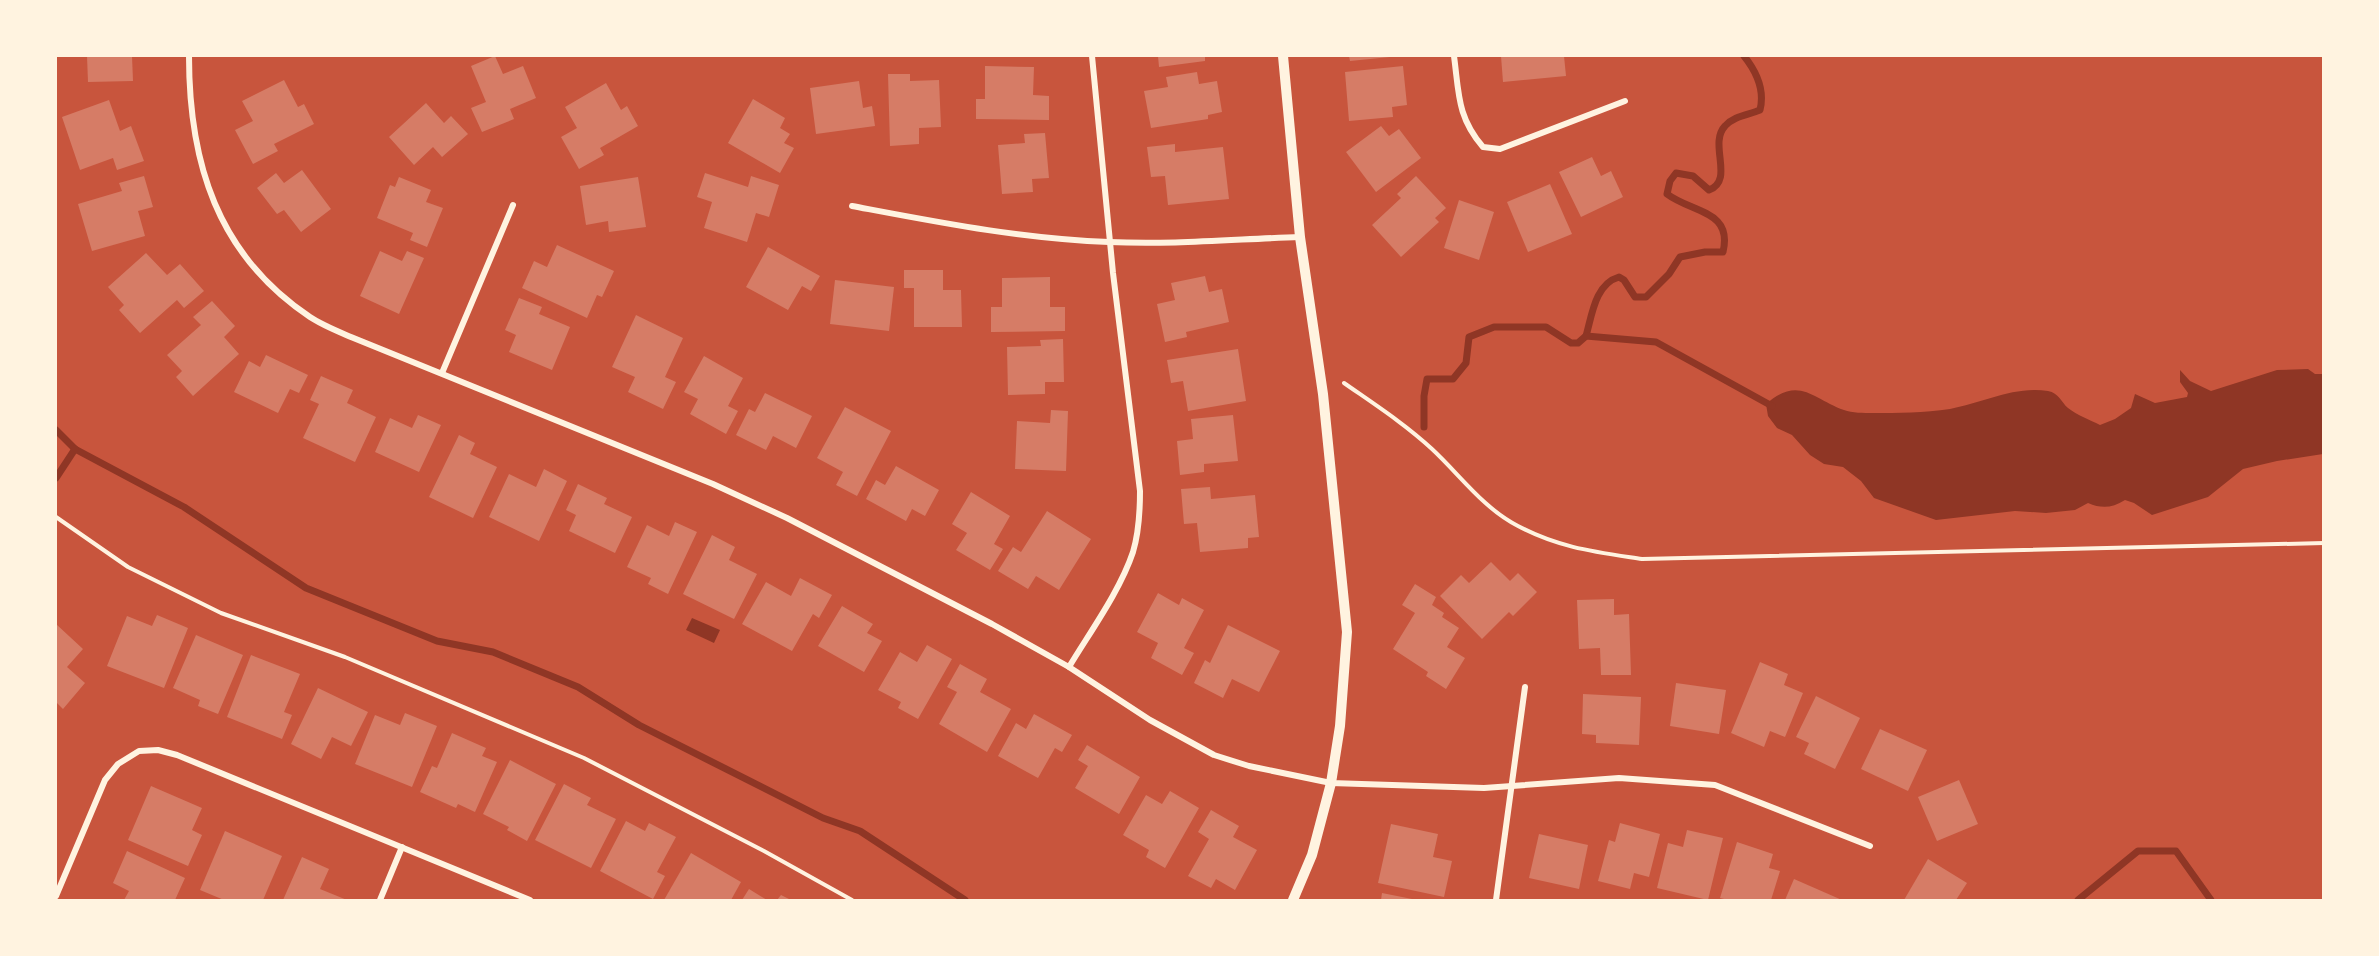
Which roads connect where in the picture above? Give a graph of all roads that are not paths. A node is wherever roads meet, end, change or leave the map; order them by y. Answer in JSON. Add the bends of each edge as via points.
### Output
{"nodes":[{"id":1,"x":189,"y":56,"type":"edge"},
{"id":2,"x":1092,"y":56,"type":"edge"},
{"id":3,"x":1283,"y":56,"type":"edge"},
{"id":4,"x":1454,"y":56,"type":"edge"},
{"id":5,"x":1625,"y":101,"type":"dead end"},
{"id":6,"x":513,"y":205,"type":"dead end"},
{"id":7,"x":852,"y":206,"type":"dead end"},
{"id":8,"x":1300,"y":237,"type":"junction"},
{"id":9,"x":1111,"y":243,"type":"junction"},
{"id":10,"x":442,"y":373,"type":"junction"},
{"id":11,"x":1069,"y":667,"type":"junction"},
{"id":12,"x":1526,"y":687,"type":"dead end"},
{"id":13,"x":1331,"y":783,"type":"junction"},
{"id":14,"x":1511,"y":788,"type":"junction"},
{"id":15,"x":1870,"y":846,"type":"dead end"},
{"id":16,"x":402,"y":847,"type":"junction"},
{"id":17,"x":56,"y":896,"type":"edge"},
{"id":18,"x":380,"y":900,"type":"edge"},
{"id":19,"x":530,"y":900,"type":"edge"},
{"id":20,"x":1293,"y":900,"type":"edge"},
{"id":21,"x":1496,"y":900,"type":"edge"}],
"edges":[{"from":1,"to":10,"type":"street","via":[[190,103],[201,170],[230,235],[248,259],[275,288],[312,318]]},
{"from":2,"to":9,"type":"street"},
{"from":3,"to":8,"type":"street"},
{"from":4,"to":5,"type":"street","via":[[1462,114],[1483,147],[1500,149]]},
{"from":6,"to":10,"type":"street"},
{"from":7,"to":9,"type":"street","via":[[997,232]]},
{"from":8,"to":9,"type":"street"},
{"from":8,"to":13,"type":"street","via":[[1323,394],[1347,632]]},
{"from":9,"to":11,"type":"street","via":[[1140,491],[1140,522],[1133,552],[1120,580]]},
{"from":10,"to":11,"type":"street","via":[[787,518]]},
{"from":11,"to":13,"type":"street","via":[[1150,720],[1214,755]]},
{"from":12,"to":14,"type":"street"},
{"from":13,"to":14,"type":"street"},
{"from":13,"to":20,"type":"street","via":[[1312,855]]},
{"from":14,"to":15,"type":"street","via":[[1619,778],[1715,784]]},
{"from":14,"to":21,"type":"street"},
{"from":16,"to":17,"type":"street","via":[[177,755],[139,751],[118,764],[105,780]]},
{"from":16,"to":18,"type":"street"},
{"from":16,"to":19,"type":"street"}]}
